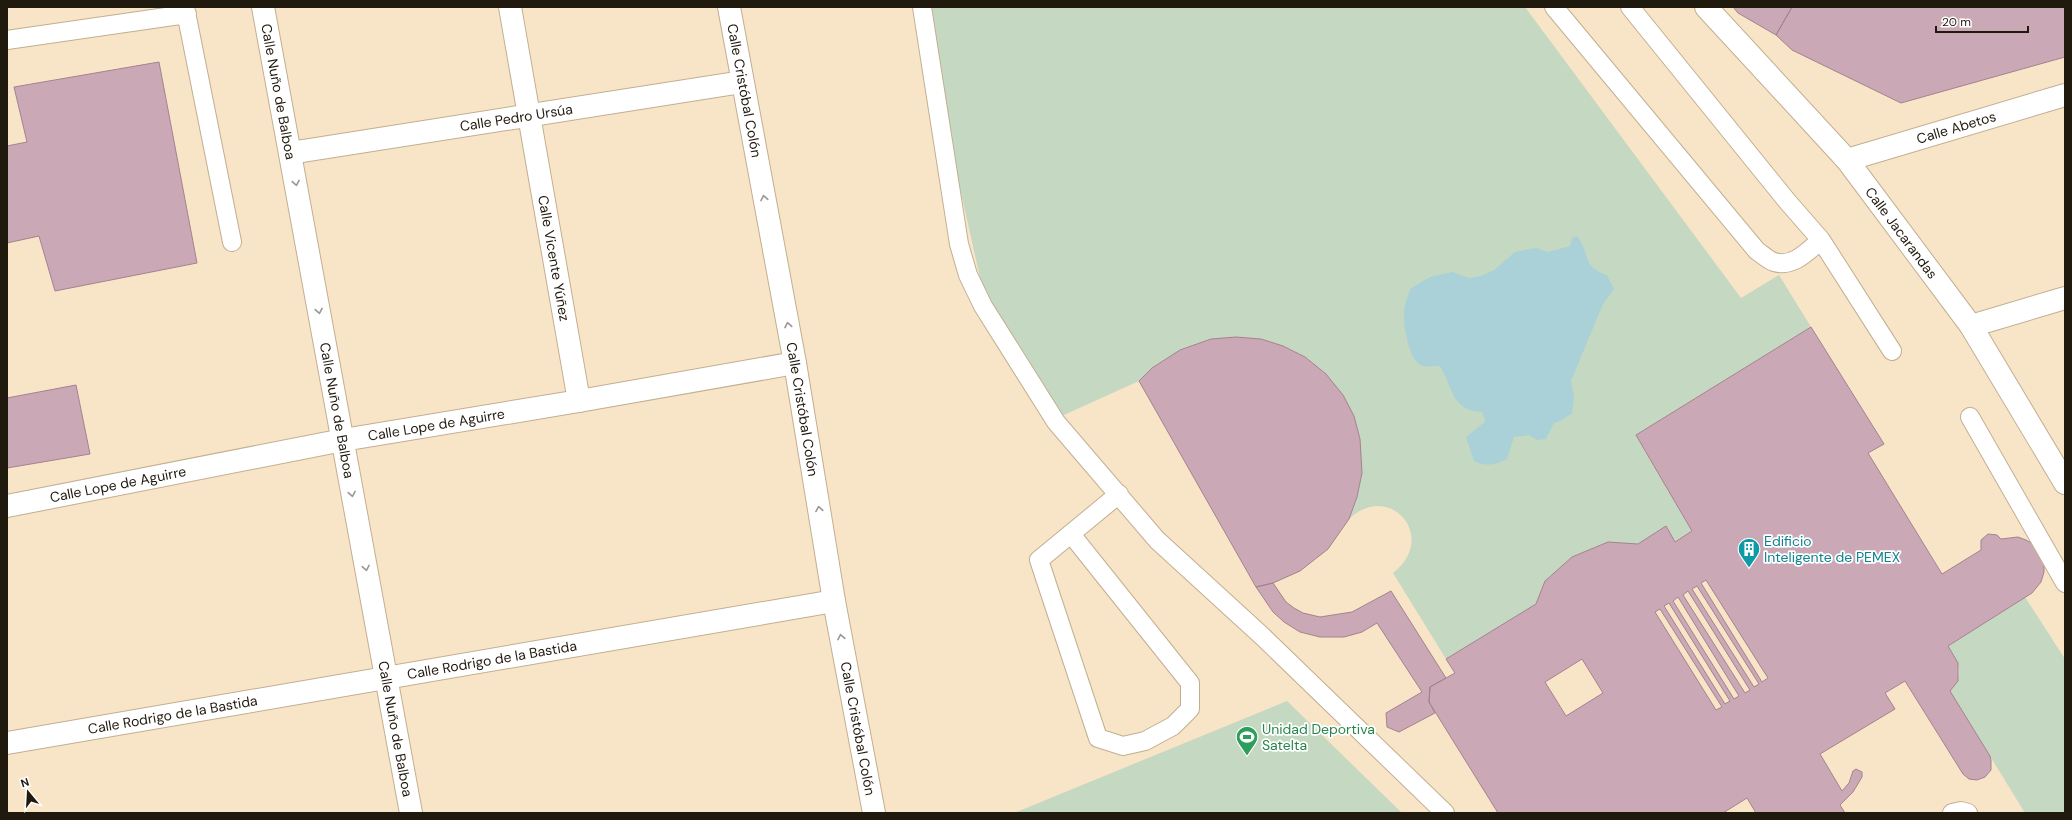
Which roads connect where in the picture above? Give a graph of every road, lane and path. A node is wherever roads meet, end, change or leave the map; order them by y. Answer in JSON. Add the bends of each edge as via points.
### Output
{"nodes":[{"id":1,"x":264,"y":7,"type":"edge"},
{"id":2,"x":510,"y":7,"type":"edge"},
{"id":3,"x":729,"y":7,"type":"edge"},
{"id":4,"x":922,"y":7,"type":"edge"},
{"id":5,"x":1554,"y":7,"type":"edge"},
{"id":6,"x":1630,"y":7,"type":"edge"},
{"id":7,"x":1706,"y":7,"type":"edge"},
{"id":8,"x":186,"y":10,"type":"edge"},
{"id":9,"x":7,"y":40,"type":"edge"},
{"id":10,"x":742,"y":82,"type":"junction"},
{"id":11,"x":2065,"y":95,"type":"edge"},
{"id":12,"x":530,"y":115,"type":"junction"},
{"id":13,"x":290,"y":153,"type":"junction"},
{"id":14,"x":1847,"y":160,"type":"junction"},
{"id":15,"x":1821,"y":240,"type":"junction"},
{"id":16,"x":232,"y":242,"type":"dead end"},
{"id":17,"x":2065,"y":298,"type":"edge"},
{"id":18,"x":1971,"y":326,"type":"junction"},
{"id":19,"x":1892,"y":351,"type":"dead end"},
{"id":20,"x":795,"y":363,"type":"junction"},
{"id":21,"x":579,"y":401,"type":"junction"},
{"id":22,"x":1970,"y":417,"type":"dead end"},
{"id":23,"x":343,"y":440,"type":"junction"},
{"id":24,"x":2065,"y":483,"type":"edge"},
{"id":25,"x":1119,"y":494,"type":"junction"},
{"id":26,"x":7,"y":506,"type":"edge"},
{"id":27,"x":1071,"y":534,"type":"junction"},
{"id":28,"x":2065,"y":583,"type":"edge"},
{"id":29,"x":834,"y":601,"type":"junction"},
{"id":30,"x":386,"y":678,"type":"junction"},
{"id":31,"x":7,"y":743,"type":"edge"},
{"id":32,"x":411,"y":813,"type":"edge"},
{"id":33,"x":874,"y":813,"type":"edge"},
{"id":34,"x":1445,"y":813,"type":"edge"},
{"id":35,"x":1952,"y":813,"type":"edge"},
{"id":36,"x":1968,"y":813,"type":"edge"}],
"edges":[{"from":1,"to":13,"type":"street","name":"Calle Nuño de Balboa"},
{"from":2,"to":12,"type":"street","name":"Calle Vicente Yúñez"},
{"from":3,"to":10,"type":"street","name":"Calle Cristóbal Colón"},
{"from":4,"to":25,"type":"lane","via":[[959,244],[968,275],[983,306],[1056,422]]},
{"from":5,"to":15,"type":"lane","via":[[1757,251],[1773,262],[1788,263],[1802,256]]},
{"from":6,"to":15,"type":"lane"},
{"from":7,"to":14,"type":"street","name":"Calle Jacarandas"},
{"from":8,"to":9,"type":"lane"},
{"from":8,"to":16,"type":"lane"},
{"from":10,"to":12,"type":"street","name":"Calle Pedro Ursúa"},
{"from":20,"to":10,"type":"street","name":"Calle Cristóbal Colón","one_way":true},
{"from":11,"to":14,"type":"street","name":"Calle Abetos"},
{"from":12,"to":13,"type":"street","name":"Calle Pedro Ursúa"},
{"from":12,"to":21,"type":"street","name":"Calle Vicente Yúñez"},
{"from":13,"to":23,"type":"street","name":"Calle Nuño de Balboa","one_way":true},
{"from":14,"to":18,"type":"street","name":"Calle Jacarandas"},
{"from":15,"to":19,"type":"lane"},
{"from":17,"to":18,"type":"street"},
{"from":18,"to":24,"type":"street","name":"Calle Jacarandas"},
{"from":20,"to":21,"type":"street","name":"Calle Lope de Aguirre"},
{"from":29,"to":20,"type":"street","name":"Calle Cristóbal Colón","one_way":true},
{"from":21,"to":23,"type":"street","name":"Calle Lope de Aguirre"},
{"from":22,"to":28,"type":"lane"},
{"from":23,"to":26,"type":"street","name":"Calle Lope de Aguirre"},
{"from":23,"to":30,"type":"street","name":"Calle Nuño de Balboa","one_way":true},
{"from":25,"to":27,"type":"lane"},
{"from":25,"to":34,"type":"lane","via":[[1157,540],[1262,636]]},
{"from":27,"to":27,"type":"lane","via":[[1039,560],[1098,738],[1123,746],[1145,741],[1173,726],[1190,710],[1190,683]]},
{"from":29,"to":30,"type":"street","name":"Calle Rodrigo de la Bastida"},
{"from":33,"to":29,"type":"street","name":"Calle Cristóbal Colón","one_way":true},
{"from":30,"to":31,"type":"street","name":"Calle Rodrigo de la Bastida"},
{"from":30,"to":32,"type":"street","name":"Calle Nuño de Balboa"},
{"from":35,"to":36,"type":"lane"}]}
